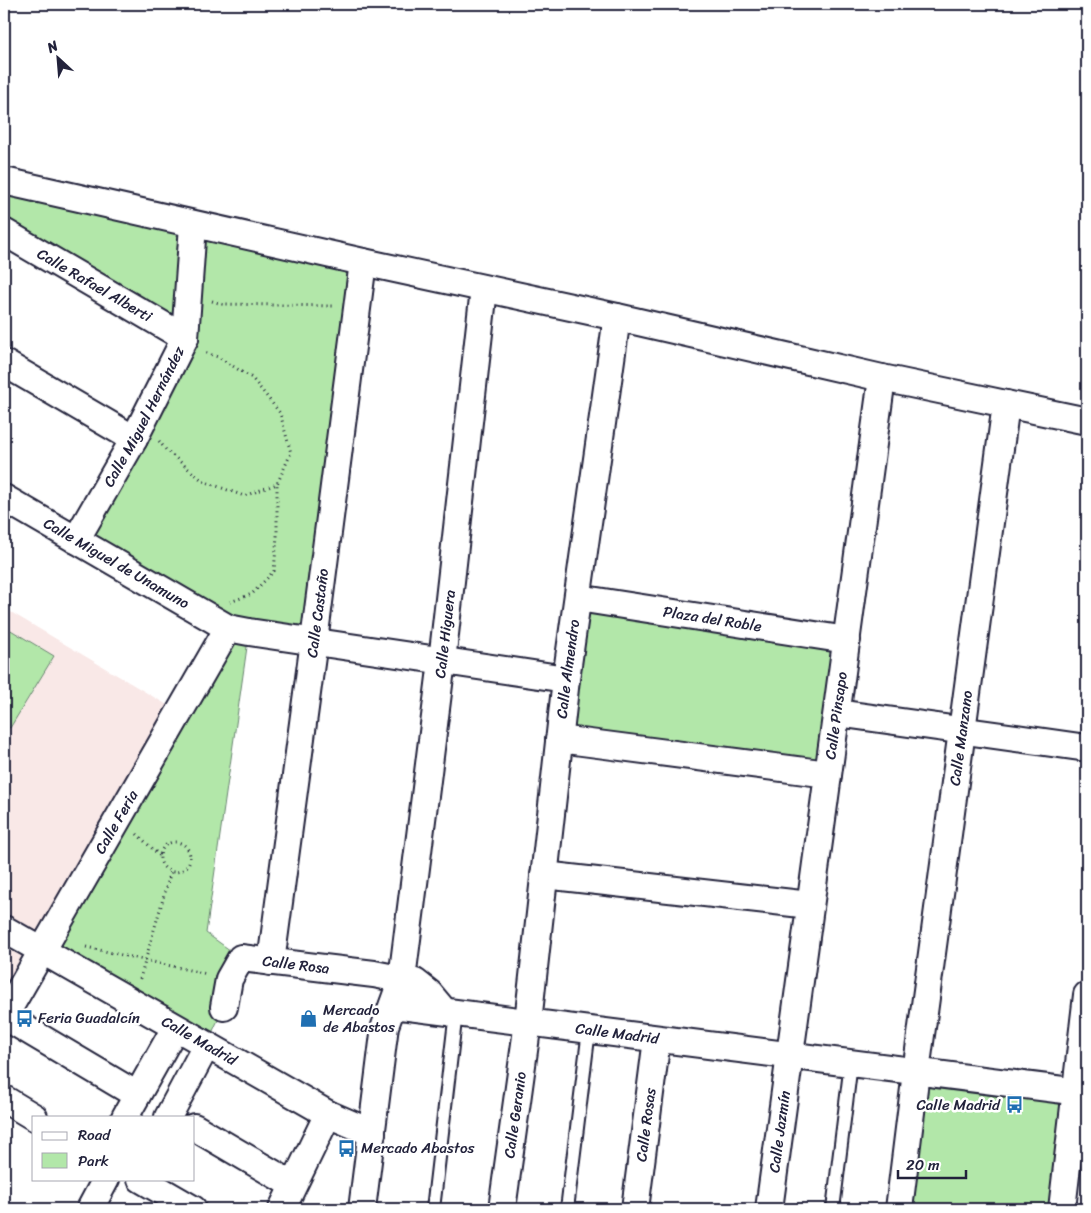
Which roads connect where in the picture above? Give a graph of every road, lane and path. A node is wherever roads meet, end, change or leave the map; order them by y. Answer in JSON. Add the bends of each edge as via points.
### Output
{"nodes":[{"id":1,"x":4,"y":182,"type":"edge"},
{"id":2,"x":193,"y":224,"type":"junction"},
{"id":3,"x":4,"y":232,"type":"edge"},
{"id":4,"x":363,"y":262,"type":"junction"},
{"id":5,"x":484,"y":288,"type":"junction"},
{"id":6,"x":188,"y":294,"type":"junction"},
{"id":7,"x":357,"y":307,"type":"junction"},
{"id":8,"x":617,"y":317,"type":"junction"},
{"id":9,"x":183,"y":341,"type":"junction"},
{"id":10,"x":4,"y":363,"type":"edge"},
{"id":11,"x":882,"y":378,"type":"junction"},
{"id":12,"x":1006,"y":404,"type":"junction"},
{"id":13,"x":1087,"y":421,"type":"edge"},
{"id":14,"x":138,"y":430,"type":"junction"},
{"id":15,"x":277,"y":484,"type":"junction"},
{"id":16,"x":4,"y":498,"type":"edge"},
{"id":17,"x":76,"y":540,"type":"junction"},
{"id":18,"x":578,"y":598,"type":"junction"},
{"id":19,"x":202,"y":613,"type":"junction"},
{"id":20,"x":228,"y":628,"type":"junction"},
{"id":21,"x":847,"y":640,"type":"junction"},
{"id":22,"x":314,"y":641,"type":"junction"},
{"id":23,"x":442,"y":660,"type":"junction"},
{"id":24,"x":566,"y":679,"type":"junction"},
{"id":25,"x":836,"y":713,"type":"junction"},
{"id":26,"x":962,"y":730,"type":"junction"},
{"id":27,"x":560,"y":739,"type":"junction"},
{"id":28,"x":1087,"y":748,"type":"edge"},
{"id":29,"x":828,"y":774,"type":"junction"},
{"id":30,"x":119,"y":817,"type":"junction"},
{"id":31,"x":160,"y":856,"type":"junction"},
{"id":32,"x":171,"y":871,"type":"junction"},
{"id":33,"x":544,"y":875,"type":"junction"},
{"id":34,"x":810,"y":905,"type":"junction"},
{"id":35,"x":4,"y":929,"type":"edge"},
{"id":36,"x":45,"y":945,"type":"junction"},
{"id":37,"x":146,"y":960,"type":"junction"},
{"id":38,"x":271,"y":962,"type":"junction"},
{"id":39,"x":229,"y":979,"type":"junction"},
{"id":40,"x":402,"y":979,"type":"junction"},
{"id":41,"x":1087,"y":995,"type":"edge"},
{"id":42,"x":133,"y":1004,"type":"junction"},
{"id":43,"x":393,"y":1005,"type":"junction"},
{"id":44,"x":224,"y":1007,"type":"dead end"},
{"id":45,"x":450,"y":1011,"type":"junction"},
{"id":46,"x":4,"y":1016,"type":"edge"},
{"id":47,"x":528,"y":1022,"type":"junction"},
{"id":48,"x":175,"y":1028,"type":"junction"},
{"id":49,"x":589,"y":1030,"type":"junction"},
{"id":50,"x":657,"y":1039,"type":"junction"},
{"id":51,"x":206,"y":1046,"type":"junction"},
{"id":52,"x":790,"y":1056,"type":"junction"},
{"id":53,"x":851,"y":1063,"type":"junction"},
{"id":54,"x":916,"y":1072,"type":"junction"},
{"id":55,"x":1082,"y":1093,"type":"edge"},
{"id":56,"x":4,"y":1099,"type":"edge"},
{"id":57,"x":131,"y":1106,"type":"edge"},
{"id":58,"x":328,"y":1114,"type":"junction"},
{"id":59,"x":32,"y":1116,"type":"edge"},
{"id":60,"x":171,"y":1116,"type":"edge"},
{"id":61,"x":195,"y":1128,"type":"edge"},
{"id":62,"x":372,"y":1133,"type":"junction"},
{"id":63,"x":105,"y":1180,"type":"edge"},
{"id":64,"x":142,"y":1180,"type":"edge"},
{"id":65,"x":293,"y":1185,"type":"junction"},
{"id":66,"x":181,"y":1206,"type":"edge"},
{"id":67,"x":90,"y":1209,"type":"edge"},
{"id":68,"x":282,"y":1209,"type":"edge"},
{"id":69,"x":362,"y":1209,"type":"edge"},
{"id":70,"x":433,"y":1209,"type":"edge"},
{"id":71,"x":502,"y":1209,"type":"edge"},
{"id":72,"x":567,"y":1209,"type":"edge"},
{"id":73,"x":635,"y":1209,"type":"edge"},
{"id":74,"x":769,"y":1209,"type":"edge"},
{"id":75,"x":833,"y":1209,"type":"edge"},
{"id":76,"x":899,"y":1209,"type":"edge"},
{"id":77,"x":1062,"y":1209,"type":"edge"}],
"edges":[{"from":1,"to":2,"type":"street"},
{"from":2,"to":4,"type":"street"},
{"from":2,"to":6,"type":"street","name":"Calle Miguel Hernández"},
{"from":3,"to":9,"type":"street","name":"Calle Rafael Alberti"},
{"from":4,"to":5,"type":"street"},
{"from":4,"to":7,"type":"street","name":"Calle Castaño"},
{"from":5,"to":8,"type":"street"},
{"from":5,"to":23,"type":"street","name":"Calle Higuera"},
{"from":6,"to":7,"type":"path","via":[[222,304]]},
{"from":6,"to":9,"type":"street","name":"Calle Miguel Hernández"},
{"from":7,"to":22,"type":"street","name":"Calle Castaño"},
{"from":8,"to":11,"type":"street"},
{"from":8,"to":18,"type":"street","name":"Calle Almendro"},
{"from":9,"to":14,"type":"street","name":"Calle Miguel Hernández"},
{"from":9,"to":15,"type":"path","via":[[252,378],[280,413],[291,453]]},
{"from":10,"to":14,"type":"street"},
{"from":11,"to":12,"type":"street"},
{"from":11,"to":21,"type":"street","name":"Calle Pinsapo"},
{"from":12,"to":13,"type":"street"},
{"from":12,"to":26,"type":"street","name":"Calle Manzano"},
{"from":14,"to":15,"type":"path","via":[[203,481],[244,496]]},
{"from":14,"to":17,"type":"street","name":"Calle Miguel Hernández"},
{"from":15,"to":19,"type":"path","via":[[274,572],[252,594]]},
{"from":16,"to":17,"type":"street","name":"Calle Miguel de Unamuno"},
{"from":17,"to":19,"type":"street","name":"Calle Miguel de Unamuno"},
{"from":18,"to":21,"type":"street","name":"Plaza del Roble"},
{"from":18,"to":24,"type":"street","name":"Calle Almendro"},
{"from":19,"to":20,"type":"street","name":"Calle Miguel de Unamuno"},
{"from":20,"to":22,"type":"street","name":"Calle Miguel de Unamuno"},
{"from":20,"to":30,"type":"street","name":"Calle Feria"},
{"from":21,"to":25,"type":"street","name":"Calle Pinsapo"},
{"from":22,"to":23,"type":"street","name":"Calle Miguel de Unamuno"},
{"from":22,"to":38,"type":"street","name":"Calle Castaño"},
{"from":23,"to":24,"type":"street","name":"Calle Miguel de Unamuno"},
{"from":23,"to":40,"type":"street","name":"Calle Higuera"},
{"from":24,"to":27,"type":"street","name":"Calle Almendro"},
{"from":25,"to":26,"type":"street"},
{"from":25,"to":29,"type":"street","name":"Calle Pinsapo"},
{"from":26,"to":28,"type":"street"},
{"from":26,"to":54,"type":"street","name":"Calle Manzano"},
{"from":27,"to":29,"type":"street"},
{"from":27,"to":33,"type":"street","name":"Calle Almendro"},
{"from":29,"to":34,"type":"street","name":"Calle Pinsapo"},
{"from":30,"to":31,"type":"path"},
{"from":30,"to":36,"type":"street","name":"Calle Feria"},
{"from":31,"to":32,"type":"path","via":[[162,865]]},
{"from":31,"to":32,"type":"path","via":[[168,843],[178,842],[187,848],[188,863],[181,870]]},
{"from":32,"to":37,"type":"path"},
{"from":33,"to":34,"type":"street"},
{"from":33,"to":47,"type":"street","name":"Calle Almendro"},
{"from":34,"to":52,"type":"street","name":"Calle Pinsapo"},
{"from":35,"to":36,"type":"street","name":"Calle Madrid"},
{"from":36,"to":37,"type":"path"},
{"from":36,"to":42,"type":"street","name":"Calle Madrid"},
{"from":36,"to":46,"type":"street","name":"Calle Feria"},
{"from":37,"to":39,"type":"path"},
{"from":37,"to":42,"type":"path"},
{"from":38,"to":39,"type":"street","name":"Calle Rosa","via":[[240,958]]},
{"from":38,"to":40,"type":"street","name":"Calle Rosa"},
{"from":39,"to":44,"type":"street","name":"Calle Rosa"},
{"from":40,"to":43,"type":"street","name":"Calle Higuera"},
{"from":40,"to":45,"type":"street","via":[[415,982]]},
{"from":41,"to":55,"type":"street"},
{"from":42,"to":48,"type":"street","name":"Calle Madrid"},
{"from":43,"to":45,"type":"street","name":"Calle Madrid"},
{"from":43,"to":62,"type":"street","name":"Calle Higuera","via":[[385,1026]]},
{"from":45,"to":47,"type":"street","name":"Calle Madrid"},
{"from":45,"to":70,"type":"lane"},
{"from":46,"to":57,"type":"street"},
{"from":47,"to":49,"type":"street","name":"Calle Madrid"},
{"from":47,"to":71,"type":"street","name":"Calle Geranio"},
{"from":48,"to":51,"type":"street","name":"Calle Madrid"},
{"from":48,"to":57,"type":"street"},
{"from":49,"to":50,"type":"street","name":"Calle Madrid"},
{"from":49,"to":72,"type":"lane"},
{"from":50,"to":52,"type":"street","name":"Calle Madrid"},
{"from":50,"to":73,"type":"street","name":"Calle Rosas"},
{"from":51,"to":58,"type":"street","name":"Calle Madrid"},
{"from":51,"to":60,"type":"street"},
{"from":52,"to":53,"type":"street","name":"Calle Madrid"},
{"from":52,"to":74,"type":"street","name":"Calle Jazmín"},
{"from":53,"to":54,"type":"street","name":"Calle Madrid"},
{"from":53,"to":75,"type":"lane"},
{"from":54,"to":55,"type":"street","name":"Calle Madrid"},
{"from":54,"to":76,"type":"street","name":"Calle Manzano"},
{"from":55,"to":77,"type":"street"},
{"from":56,"to":59,"type":"street"},
{"from":58,"to":62,"type":"street","name":"Calle Madrid"},
{"from":58,"to":65,"type":"street"},
{"from":61,"to":65,"type":"street"},
{"from":62,"to":69,"type":"street","name":"Calle Higuera"},
{"from":63,"to":67,"type":"street"},
{"from":64,"to":66,"type":"street"},
{"from":65,"to":68,"type":"street"}]}
